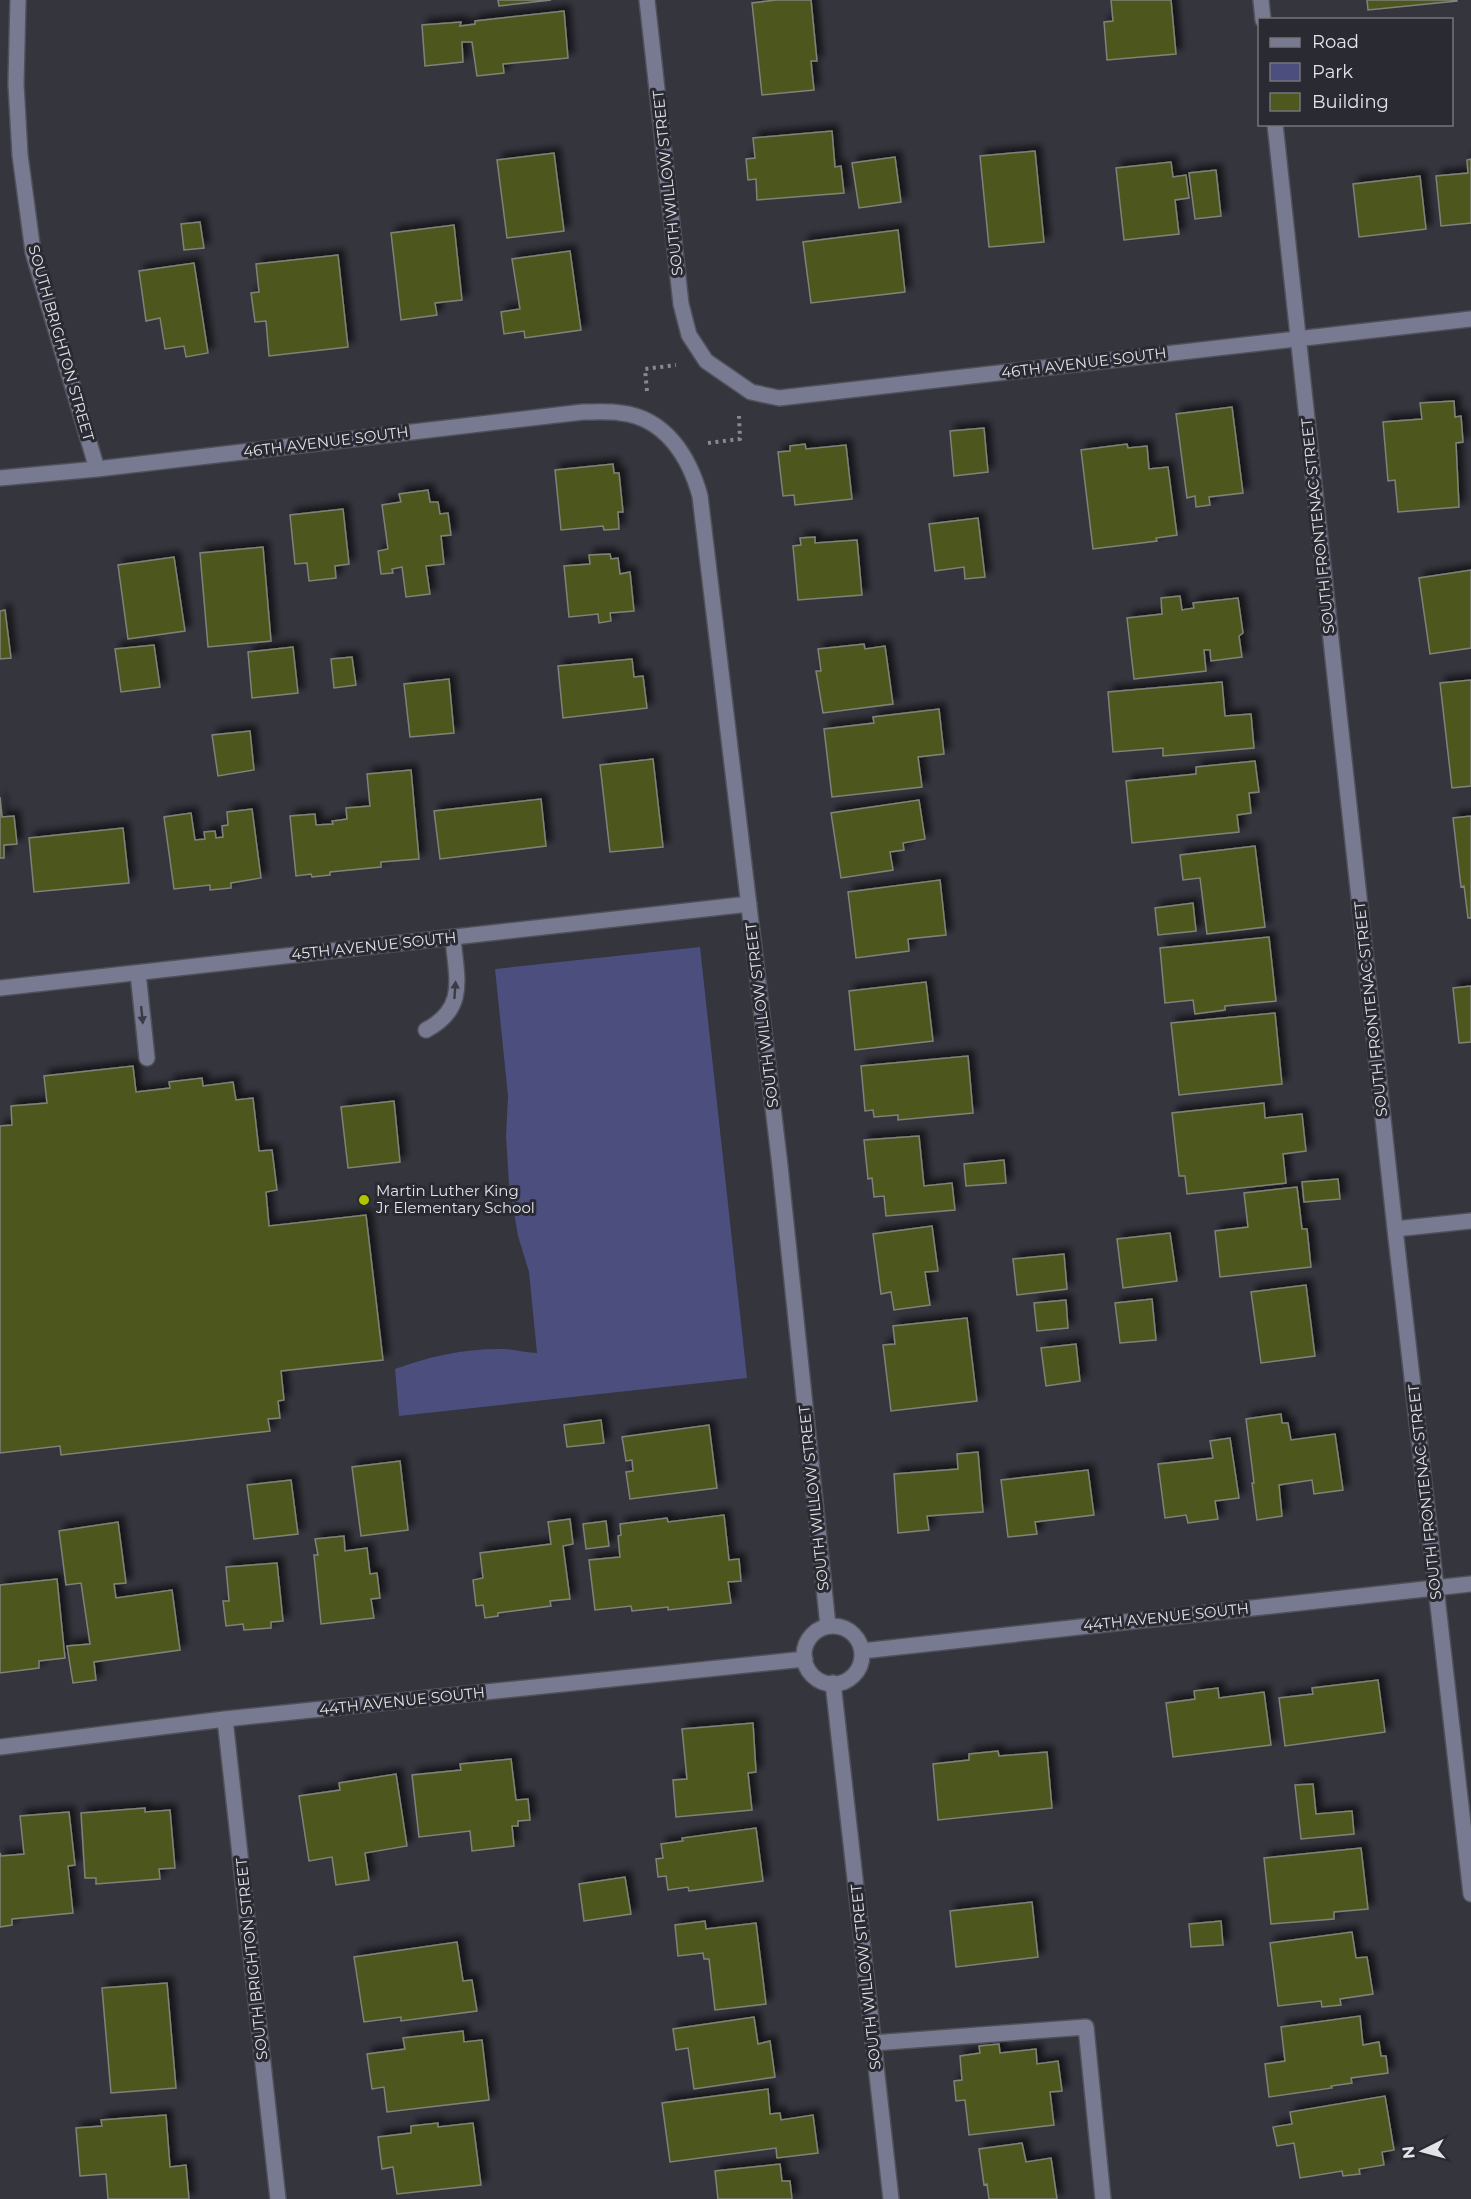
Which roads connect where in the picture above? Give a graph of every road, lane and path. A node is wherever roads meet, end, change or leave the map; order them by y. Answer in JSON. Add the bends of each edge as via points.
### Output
{"nodes":[{"id":1,"x":18,"y":0,"type":"edge"},
{"id":2,"x":647,"y":0,"type":"edge"},
{"id":3,"x":1261,"y":0,"type":"edge"},
{"id":4,"x":1263,"y":18,"type":"edge"},
{"id":5,"x":1275,"y":126,"type":"edge"},
{"id":6,"x":1471,"y":319,"type":"edge"},
{"id":7,"x":1297,"y":338,"type":"junction"},
{"id":8,"x":706,"y":361,"type":"joint"},
{"id":9,"x":650,"y":421,"type":"joint"},
{"id":10,"x":97,"y":469,"type":"junction"},
{"id":11,"x":0,"y":478,"type":"edge"},
{"id":12,"x":749,"y":904,"type":"junction"},
{"id":13,"x":453,"y":938,"type":"junction"},
{"id":14,"x":138,"y":973,"type":"junction"},
{"id":15,"x":0,"y":988,"type":"edge"},
{"id":16,"x":426,"y":1030,"type":"dead end"},
{"id":17,"x":147,"y":1058,"type":"dead end"},
{"id":18,"x":1471,"y":1221,"type":"edge"},
{"id":19,"x":1395,"y":1228,"type":"junction"},
{"id":20,"x":1471,"y":1584,"type":"edge"},
{"id":21,"x":1436,"y":1588,"type":"junction"},
{"id":22,"x":828,"y":1626,"type":"junction"},
{"id":23,"x":862,"y":1651,"type":"junction"},
{"id":24,"x":805,"y":1659,"type":"junction"},
{"id":25,"x":834,"y":1683,"type":"junction"},
{"id":26,"x":225,"y":1719,"type":"junction"},
{"id":27,"x":0,"y":1747,"type":"edge"},
{"id":28,"x":1471,"y":1894,"type":"edge"},
{"id":29,"x":873,"y":2043,"type":"junction"},
{"id":30,"x":278,"y":2199,"type":"edge"},
{"id":31,"x":891,"y":2199,"type":"edge"},
{"id":32,"x":1103,"y":2199,"type":"edge"}],
"edges":[{"from":1,"to":10,"type":"street","name":"SOUTH BRIGHTON STREET","via":[[16,84],[20,155],[33,252]]},
{"from":2,"to":8,"type":"street","name":"SOUTH WILLOW STREET","via":[[681,304],[689,335]]},
{"from":3,"to":4,"type":"street"},
{"from":5,"to":7,"type":"street","name":"SOUTH FRONTENAC STREET"},
{"from":6,"to":7,"type":"street","name":"46TH AVENUE SOUTH"},
{"from":7,"to":8,"type":"street","name":"46TH AVENUE SOUTH","via":[[779,398],[751,392]]},
{"from":7,"to":19,"type":"street","name":"SOUTH FRONTENAC STREET"},
{"from":9,"to":10,"type":"street","name":"46TH AVENUE SOUTH","via":[[622,413],[583,412]]},
{"from":9,"to":12,"type":"street","name":"SOUTH WILLOW STREET","via":[[677,446],[693,472],[700,496]]},
{"from":10,"to":11,"type":"street","name":"46TH AVENUE SOUTH"},
{"from":12,"to":13,"type":"street","name":"45TH AVENUE SOUTH"},
{"from":12,"to":22,"type":"street","name":"SOUTH WILLOW STREET"},
{"from":13,"to":14,"type":"street","name":"45TH AVENUE SOUTH"},
{"from":16,"to":13,"type":"street","one_way":true,"via":[[453,1007],[457,992]]},
{"from":14,"to":15,"type":"street","name":"45TH AVENUE SOUTH"},
{"from":14,"to":17,"type":"street","one_way":true},
{"from":18,"to":19,"type":"street"},
{"from":19,"to":21,"type":"street","name":"SOUTH FRONTENAC STREET"},
{"from":20,"to":21,"type":"street","name":"44TH AVENUE SOUTH"},
{"from":21,"to":23,"type":"street","name":"44TH AVENUE SOUTH"},
{"from":21,"to":28,"type":"street","name":"SOUTH FRONTENAC STREET"},
{"from":22,"to":23,"type":"street","via":[[852,1633]]},
{"from":22,"to":24,"type":"street","via":[[809,1639]]},
{"from":23,"to":25,"type":"street","via":[[855,1674]]},
{"from":24,"to":25,"type":"street","via":[[813,1676]]},
{"from":24,"to":26,"type":"street","name":"44TH AVENUE SOUTH"},
{"from":25,"to":29,"type":"street","name":"SOUTH WILLOW STREET"},
{"from":26,"to":27,"type":"street","name":"44TH AVENUE SOUTH"},
{"from":26,"to":30,"type":"street","name":"SOUTH BRIGHTON STREET"},
{"from":29,"to":31,"type":"street","name":"SOUTH WILLOW STREET"},
{"from":29,"to":32,"type":"street","via":[[1086,2027]]}]}
